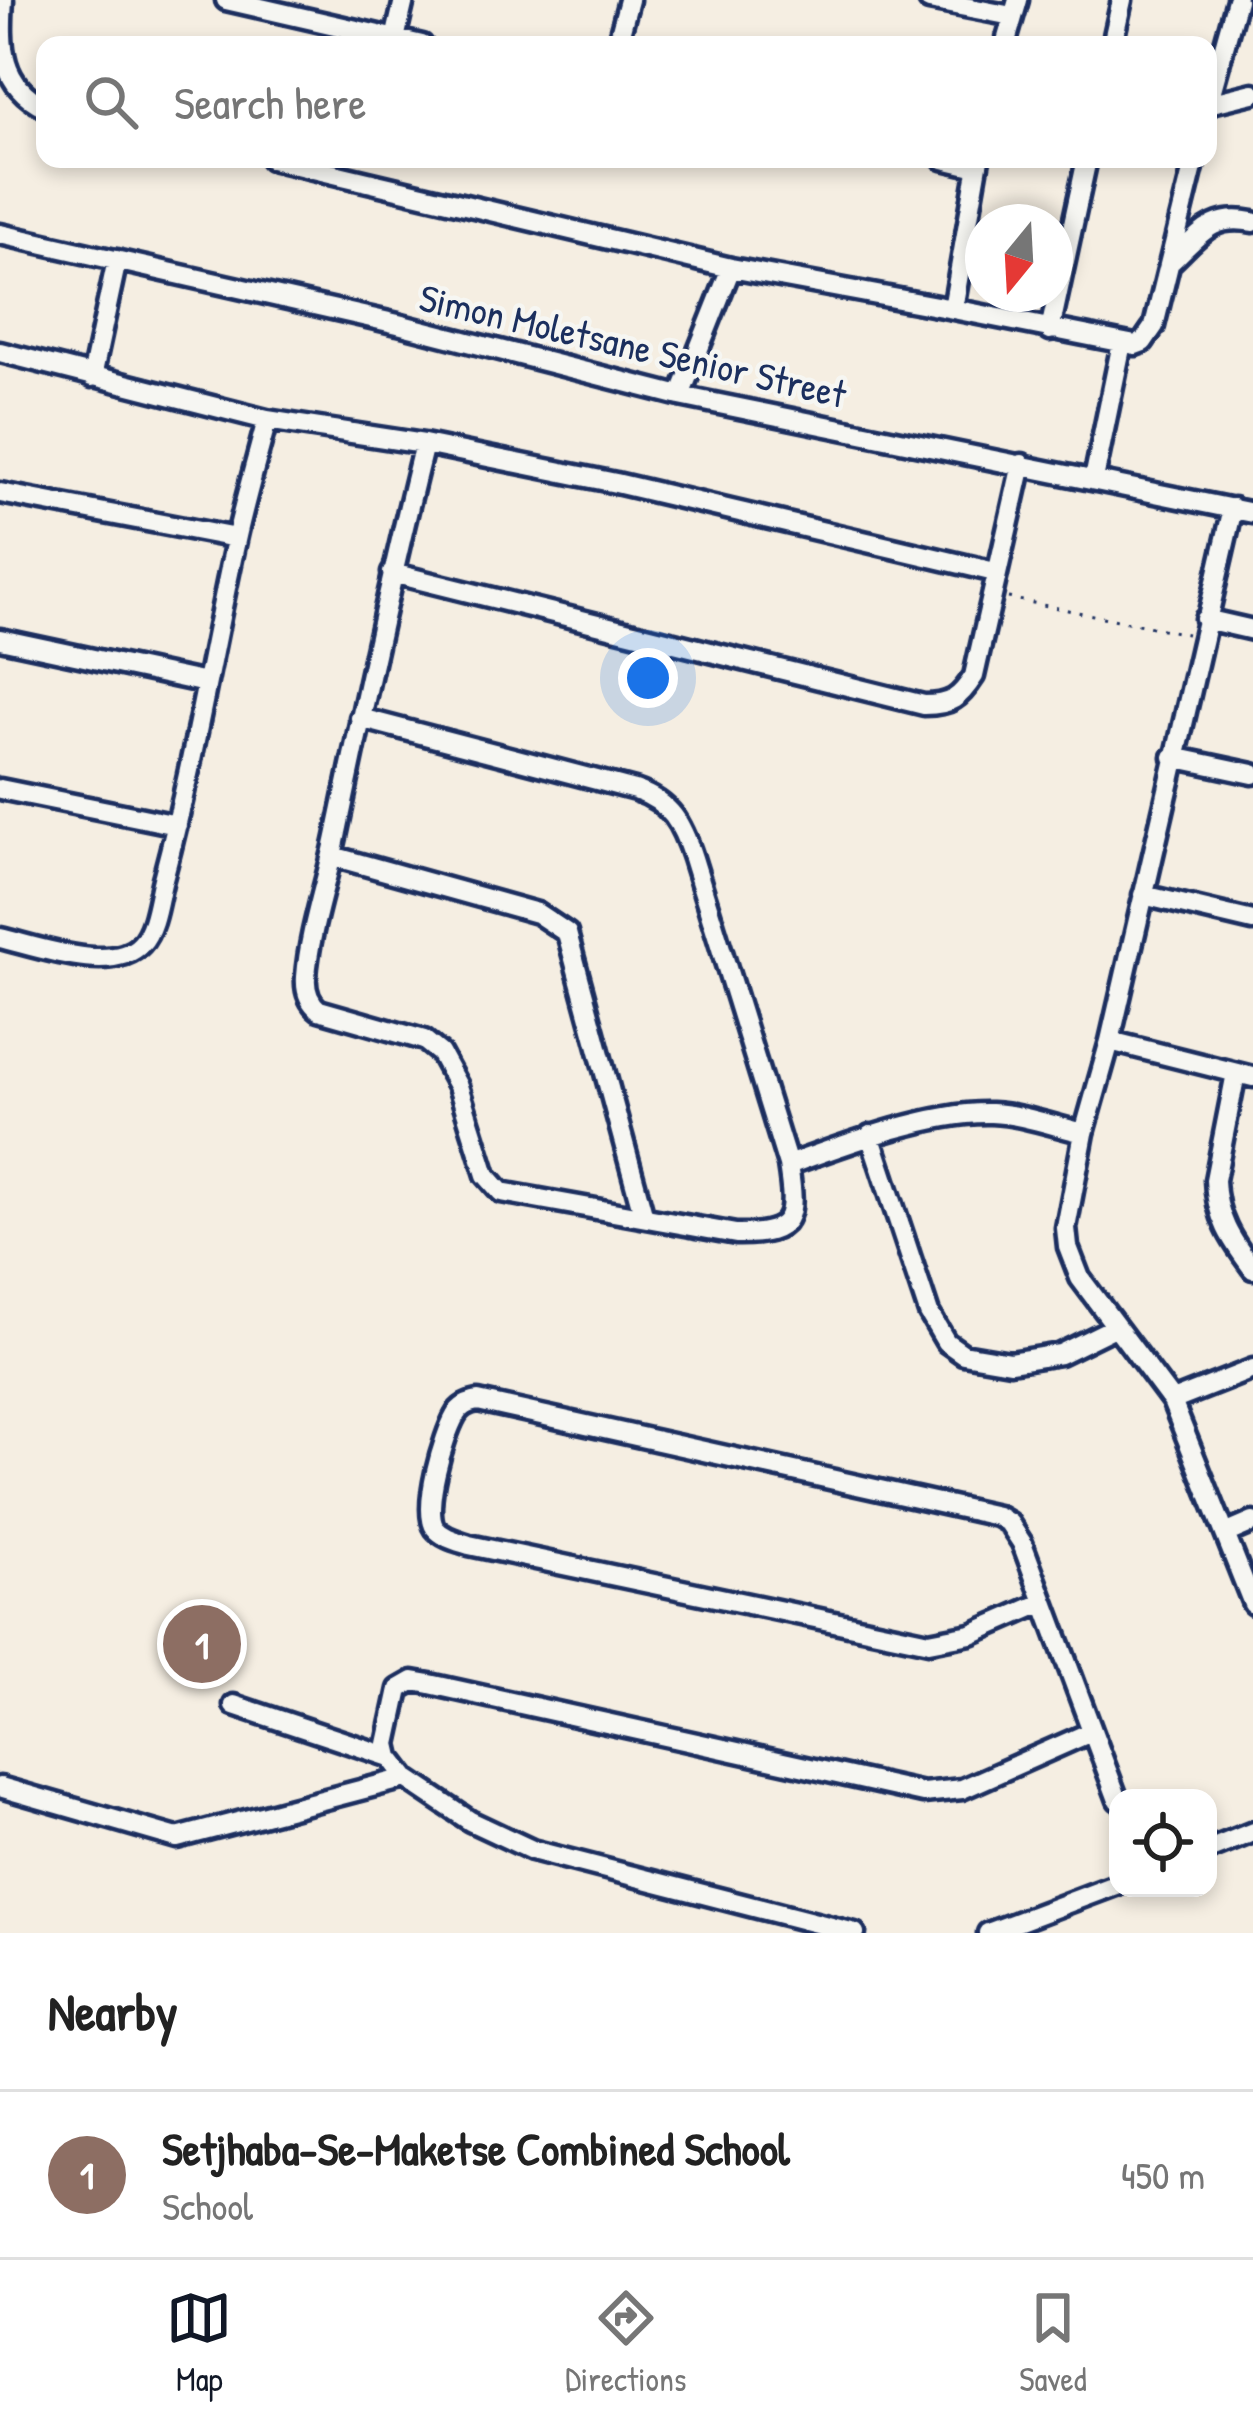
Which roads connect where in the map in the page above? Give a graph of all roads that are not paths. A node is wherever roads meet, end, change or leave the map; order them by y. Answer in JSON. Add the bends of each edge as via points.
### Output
{"nodes":[{"id":1,"x":3,"y":0,"type":"edge"},
{"id":2,"x":226,"y":0,"type":"edge"},
{"id":3,"x":404,"y":0,"type":"edge"},
{"id":4,"x":629,"y":0,"type":"edge"},
{"id":5,"x":929,"y":0,"type":"edge"},
{"id":6,"x":1122,"y":0,"type":"edge"},
{"id":7,"x":1237,"y":0,"type":"edge"},
{"id":8,"x":1015,"y":8,"type":"edge"},
{"id":9,"x":382,"y":36,"type":"edge"},
{"id":10,"x":396,"y":36,"type":"edge"},
{"id":11,"x":619,"y":36,"type":"edge"},
{"id":12,"x":1114,"y":36,"type":"edge"},
{"id":13,"x":1217,"y":72,"type":"edge"},
{"id":14,"x":1253,"y":93,"type":"edge"},
{"id":15,"x":36,"y":102,"type":"edge"},
{"id":16,"x":1217,"y":102,"type":"edge"},
{"id":17,"x":309,"y":168,"type":"edge"},
{"id":18,"x":977,"y":168,"type":"edge"},
{"id":19,"x":1086,"y":168,"type":"edge"},
{"id":20,"x":1193,"y":168,"type":"edge"},
{"id":21,"x":1253,"y":222,"type":"edge"},
{"id":22,"x":0,"y":234,"type":"edge"},
{"id":23,"x":117,"y":260,"type":"junction"},
{"id":24,"x":1172,"y":260,"type":"junction"},
{"id":25,"x":731,"y":268,"type":"junction"},
{"id":26,"x":953,"y":309,"type":"junction"},
{"id":27,"x":1050,"y":330,"type":"junction"},
{"id":28,"x":1122,"y":344,"type":"junction"},
{"id":29,"x":0,"y":352,"type":"edge"},
{"id":30,"x":92,"y":376,"type":"junction"},
{"id":31,"x":680,"y":396,"type":"junction"},
{"id":32,"x":267,"y":421,"type":"junction"},
{"id":33,"x":424,"y":444,"type":"junction"},
{"id":34,"x":1022,"y":464,"type":"junction"},
{"id":35,"x":1094,"y":479,"type":"junction"},
{"id":36,"x":0,"y":493,"type":"edge"},
{"id":37,"x":1243,"y":510,"type":"edge"},
{"id":38,"x":236,"y":538,"type":"junction"},
{"id":39,"x":995,"y":572,"type":"junction"},
{"id":40,"x":392,"y":573,"type":"junction"},
{"id":41,"x":1203,"y":628,"type":"junction"},
{"id":42,"x":1253,"y":630,"type":"edge"},
{"id":43,"x":0,"y":639,"type":"edge"},
{"id":44,"x":206,"y":683,"type":"junction"},
{"id":45,"x":360,"y":718,"type":"junction"},
{"id":46,"x":1173,"y":757,"type":"junction"},
{"id":47,"x":1253,"y":774,"type":"edge"},
{"id":48,"x":0,"y":789,"type":"edge"},
{"id":49,"x":177,"y":825,"type":"junction"},
{"id":50,"x":332,"y":856,"type":"junction"},
{"id":51,"x":1143,"y":895,"type":"junction"},
{"id":52,"x":1253,"y":921,"type":"edge"},
{"id":53,"x":0,"y":938,"type":"edge"},
{"id":54,"x":1110,"y":1041,"type":"junction"},
{"id":55,"x":1245,"y":1075,"type":"edge"},
{"id":56,"x":1084,"y":1133,"type":"junction"},
{"id":57,"x":870,"y":1135,"type":"junction"},
{"id":58,"x":788,"y":1165,"type":"junction"},
{"id":59,"x":644,"y":1217,"type":"junction"},
{"id":60,"x":1253,"y":1269,"type":"edge"},
{"id":61,"x":1113,"y":1328,"type":"junction"},
{"id":62,"x":1253,"y":1369,"type":"edge"},
{"id":63,"x":1172,"y":1402,"type":"junction"},
{"id":64,"x":1253,"y":1522,"type":"edge"},
{"id":65,"x":1225,"y":1534,"type":"junction"},
{"id":66,"x":1042,"y":1603,"type":"junction"},
{"id":67,"x":1253,"y":1604,"type":"edge"},
{"id":68,"x":234,"y":1705,"type":"dead end"},
{"id":69,"x":1091,"y":1732,"type":"junction"},
{"id":70,"x":390,"y":1756,"type":"junction"},
{"id":71,"x":406,"y":1778,"type":"junction"},
{"id":72,"x":0,"y":1787,"type":"edge"},
{"id":73,"x":1114,"y":1789,"type":"edge"},
{"id":74,"x":1253,"y":1832,"type":"edge"},
{"id":75,"x":1217,"y":1846,"type":"edge"},
{"id":76,"x":1109,"y":1887,"type":"edge"},
{"id":77,"x":855,"y":1933,"type":"edge"},
{"id":78,"x":988,"y":1933,"type":"edge"}],
"edges":[{"from":1,"to":15,"type":"street","via":[[7,72]]},
{"from":2,"to":9,"type":"street"},
{"from":3,"to":10,"type":"street"},
{"from":4,"to":11,"type":"street"},
{"from":5,"to":8,"type":"street"},
{"from":6,"to":12,"type":"street"},
{"from":7,"to":13,"type":"street"},
{"from":14,"to":16,"type":"street"},
{"from":17,"to":25,"type":"street"},
{"from":18,"to":26,"type":"street"},
{"from":19,"to":27,"type":"street"},
{"from":20,"to":24,"type":"street"},
{"from":21,"to":24,"type":"street","via":[[1214,222]]},
{"from":22,"to":23,"type":"street","name":"Simon Moletsane Senior Street"},
{"from":23,"to":30,"type":"street"},
{"from":23,"to":31,"type":"street","name":"Simon Moletsane Senior Street"},
{"from":24,"to":28,"type":"street","via":[[1148,337]]},
{"from":25,"to":26,"type":"street"},
{"from":25,"to":31,"type":"street"},
{"from":26,"to":27,"type":"street"},
{"from":27,"to":28,"type":"street"},
{"from":28,"to":35,"type":"street"},
{"from":29,"to":30,"type":"street"},
{"from":30,"to":32,"type":"street"},
{"from":31,"to":34,"type":"street","name":"Simon Moletsane Senior Street"},
{"from":32,"to":33,"type":"street"},
{"from":32,"to":38,"type":"street"},
{"from":33,"to":39,"type":"street"},
{"from":33,"to":40,"type":"street"},
{"from":34,"to":35,"type":"street","name":"Simon Moletsane Senior Street"},
{"from":34,"to":39,"type":"street"},
{"from":35,"to":37,"type":"street","name":"Simon Moletsane Senior Street"},
{"from":36,"to":38,"type":"street"},
{"from":37,"to":41,"type":"street"},
{"from":38,"to":44,"type":"street"},
{"from":39,"to":40,"type":"street","via":[[974,676],[943,705]]},
{"from":40,"to":45,"type":"street"},
{"from":41,"to":42,"type":"street"},
{"from":41,"to":46,"type":"street"},
{"from":43,"to":44,"type":"street"},
{"from":44,"to":49,"type":"street"},
{"from":45,"to":50,"type":"street"},
{"from":45,"to":58,"type":"street","via":[[664,803],[685,832]]},
{"from":46,"to":47,"type":"street"},
{"from":46,"to":51,"type":"street"},
{"from":48,"to":49,"type":"street"},
{"from":49,"to":53,"type":"street","via":[[149,929],[126,954],[88,958]]},
{"from":50,"to":59,"type":"street","via":[[536,913],[566,933]]},
{"from":50,"to":59,"type":"street","via":[[306,978],[311,1003],[424,1040],[440,1053],[486,1175],[501,1192]]},
{"from":51,"to":52,"type":"street"},
{"from":51,"to":54,"type":"street"},
{"from":54,"to":55,"type":"street"},
{"from":54,"to":56,"type":"street"},
{"from":55,"to":60,"type":"street","via":[[1215,1198]]},
{"from":56,"to":57,"type":"street","via":[[997,1112]]},
{"from":56,"to":61,"type":"street","via":[[1068,1247]]},
{"from":57,"to":58,"type":"street"},
{"from":57,"to":61,"type":"street","via":[[946,1342],[963,1354],[1010,1362],[1060,1354]]},
{"from":58,"to":59,"type":"street","via":[[794,1205],[775,1229],[736,1234]]},
{"from":61,"to":63,"type":"street"},
{"from":62,"to":63,"type":"street"},
{"from":63,"to":65,"type":"street"},
{"from":64,"to":65,"type":"street"},
{"from":65,"to":67,"type":"street"},
{"from":66,"to":66,"type":"street","via":[[1016,1532],[997,1516],[494,1403],[459,1409],[430,1496],[439,1533],[469,1546],[910,1639],[970,1634]]},
{"from":66,"to":69,"type":"street"},
{"from":68,"to":70,"type":"street"},
{"from":69,"to":70,"type":"street","via":[[962,1789],[923,1793],[413,1682],[394,1701]]},
{"from":69,"to":73,"type":"street"},
{"from":70,"to":71,"type":"street"},
{"from":71,"to":72,"type":"street","via":[[177,1838]]},
{"from":71,"to":77,"type":"street","via":[[470,1822],[532,1850]]},
{"from":74,"to":75,"type":"street"},
{"from":76,"to":78,"type":"street"}]}
